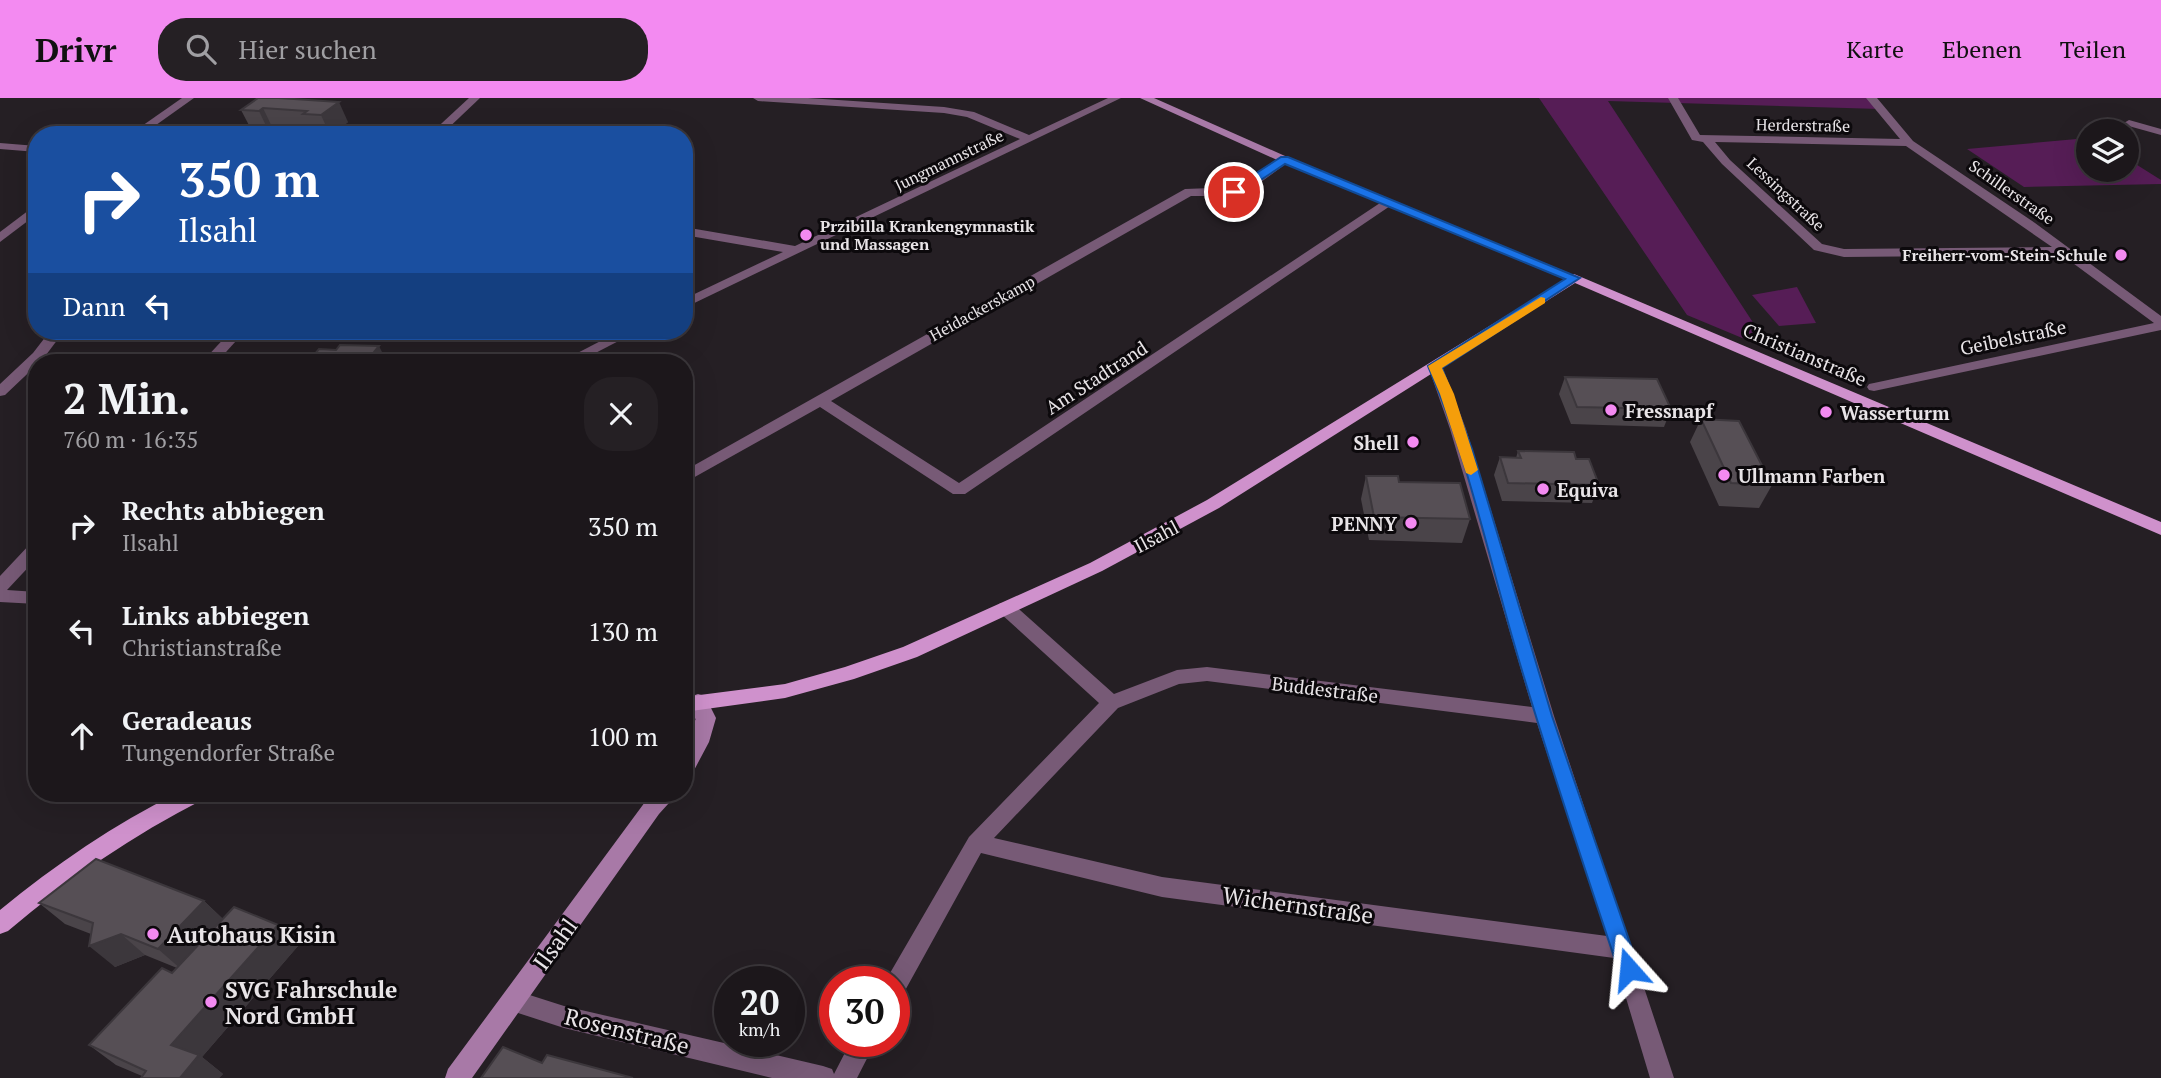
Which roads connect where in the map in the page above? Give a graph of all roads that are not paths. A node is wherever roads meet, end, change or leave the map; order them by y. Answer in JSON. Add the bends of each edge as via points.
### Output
{"nodes":[{"id":1,"x":189,"y":98,"type":"edge"},
{"id":2,"x":475,"y":98,"type":"edge"},
{"id":3,"x":758,"y":98,"type":"edge"},
{"id":4,"x":1116,"y":98,"type":"edge"},
{"id":5,"x":1145,"y":98,"type":"edge"},
{"id":6,"x":1673,"y":98,"type":"edge"},
{"id":7,"x":1871,"y":98,"type":"edge"},
{"id":8,"x":894,"y":102,"type":"edge"},
{"id":9,"x":147,"y":126,"type":"edge"},
{"id":10,"x":444,"y":126,"type":"edge"},
{"id":11,"x":2139,"y":126,"type":"edge"},
{"id":12,"x":2161,"y":132,"type":"edge"},
{"id":13,"x":1701,"y":138,"type":"junction"},
{"id":14,"x":1029,"y":139,"type":"junction"},
{"id":15,"x":1909,"y":144,"type":"junction"},
{"id":16,"x":0,"y":146,"type":"edge"},
{"id":17,"x":28,"y":148,"type":"edge"},
{"id":18,"x":1285,"y":160,"type":"junction"},
{"id":19,"x":1390,"y":202,"type":"junction"},
{"id":20,"x":28,"y":215,"type":"edge"},
{"id":21,"x":693,"y":233,"type":"edge"},
{"id":22,"x":0,"y":238,"type":"edge"},
{"id":23,"x":796,"y":250,"type":"junction"},
{"id":24,"x":2064,"y":251,"type":"junction"},
{"id":25,"x":1574,"y":278,"type":"junction"},
{"id":26,"x":693,"y":300,"type":"edge"},
{"id":27,"x":2161,"y":324,"type":"edge"},
{"id":28,"x":50,"y":340,"type":"edge"},
{"id":29,"x":230,"y":340,"type":"edge"},
{"id":30,"x":612,"y":340,"type":"edge"},
{"id":31,"x":40,"y":354,"type":"edge"},
{"id":32,"x":216,"y":354,"type":"edge"},
{"id":33,"x":584,"y":354,"type":"edge"},
{"id":34,"x":28,"y":365,"type":"edge"},
{"id":35,"x":1435,"y":366,"type":"junction"},
{"id":36,"x":1874,"y":387,"type":"dead end"},
{"id":37,"x":0,"y":391,"type":"edge"},
{"id":38,"x":820,"y":401,"type":"junction"},
{"id":39,"x":693,"y":473,"type":"edge"},
{"id":40,"x":2161,"y":529,"type":"edge"},
{"id":41,"x":28,"y":557,"type":"edge"},
{"id":42,"x":0,"y":587,"type":"edge"},
{"id":43,"x":0,"y":596,"type":"edge"},
{"id":44,"x":28,"y":598,"type":"edge"},
{"id":45,"x":1006,"y":608,"type":"junction"},
{"id":46,"x":693,"y":701,"type":"edge"},
{"id":47,"x":1111,"y":703,"type":"junction"},
{"id":48,"x":693,"y":705,"type":"edge"},
{"id":49,"x":1544,"y":716,"type":"junction"},
{"id":50,"x":693,"y":753,"type":"edge"},
{"id":51,"x":181,"y":802,"type":"edge"},
{"id":52,"x":652,"y":802,"type":"edge"},
{"id":53,"x":976,"y":843,"type":"junction"},
{"id":54,"x":0,"y":924,"type":"edge"},
{"id":55,"x":1622,"y":949,"type":"junction"},
{"id":56,"x":906,"y":966,"type":"edge"},
{"id":57,"x":514,"y":1001,"type":"junction"},
{"id":58,"x":855,"y":1057,"type":"edge"},
{"id":59,"x":457,"y":1078,"type":"edge"},
{"id":60,"x":823,"y":1078,"type":"edge"},
{"id":61,"x":844,"y":1078,"type":"edge"},
{"id":62,"x":1662,"y":1078,"type":"edge"}],
"edges":[{"from":1,"to":9,"type":"street"},
{"from":2,"to":10,"type":"street"},
{"from":3,"to":8,"type":"street"},
{"from":4,"to":14,"type":"street","name":"Jungmannstraße"},
{"from":5,"to":18,"type":"main road","name":"Christianstraße"},
{"from":6,"to":13,"type":"street","name":"Lessingstraße"},
{"from":7,"to":15,"type":"street","name":"Schillerstraße"},
{"from":8,"to":14,"type":"street","via":[[970,114]]},
{"from":11,"to":12,"type":"street"},
{"from":13,"to":15,"type":"street","name":"Herderstraße"},
{"from":13,"to":24,"type":"street","name":"Lessingstraße","via":[[1818,247],[1844,253]]},
{"from":14,"to":23,"type":"street","name":"Jungmannstraße"},
{"from":15,"to":24,"type":"street","name":"Schillerstraße"},
{"from":16,"to":17,"type":"street"},
{"from":18,"to":19,"type":"main road","name":"Christianstraße"},
{"from":18,"to":38,"type":"street","name":"Heidackerskamp","via":[[1234,192],[1189,192]]},
{"from":19,"to":25,"type":"main road","name":"Christianstraße"},
{"from":19,"to":38,"type":"street","name":"Am Stadtrand","via":[[959,490]]},
{"from":20,"to":22,"type":"street"},
{"from":21,"to":23,"type":"street"},
{"from":23,"to":26,"type":"street","name":"Jungmannstraße"},
{"from":24,"to":27,"type":"street","name":"Schillerstraße"},
{"from":25,"to":35,"type":"main road","name":"Ilsahl"},
{"from":25,"to":40,"type":"main road","name":"Christianstraße"},
{"from":27,"to":36,"type":"street","name":"Geibelstraße"},
{"from":28,"to":31,"type":"street"},
{"from":29,"to":32,"type":"street"},
{"from":30,"to":33,"type":"street"},
{"from":34,"to":37,"type":"street"},
{"from":35,"to":45,"type":"main road","name":"Ilsahl","via":[[1163,534]]},
{"from":35,"to":49,"type":"street","via":[[1465,449]]},
{"from":38,"to":39,"type":"street","name":"Heidackerskamp"},
{"from":41,"to":42,"type":"street"},
{"from":43,"to":44,"type":"street"},
{"from":45,"to":46,"type":"main road","name":"Ilsahl","via":[[910,652],[847,674],[785,691]]},
{"from":45,"to":47,"type":"street"},
{"from":47,"to":49,"type":"street","name":"Buddestraße","via":[[1177,677],[1208,674]]},
{"from":47,"to":53,"type":"street","name":"Buddestraße"},
{"from":48,"to":50,"type":"main road","via":[[706,718]]},
{"from":49,"to":55,"type":"street"},
{"from":51,"to":54,"type":"main road","via":[[94,851]]},
{"from":52,"to":57,"type":"main road","name":"Ilsahl"},
{"from":53,"to":55,"type":"street","name":"Wichernstraße","via":[[1162,887]]},
{"from":53,"to":56,"type":"street","name":"Buddestraße"},
{"from":55,"to":62,"type":"street"},
{"from":57,"to":59,"type":"main road","name":"Ilsahl"},
{"from":57,"to":60,"type":"street","name":"Rosenstraße"},
{"from":58,"to":61,"type":"street"}]}
